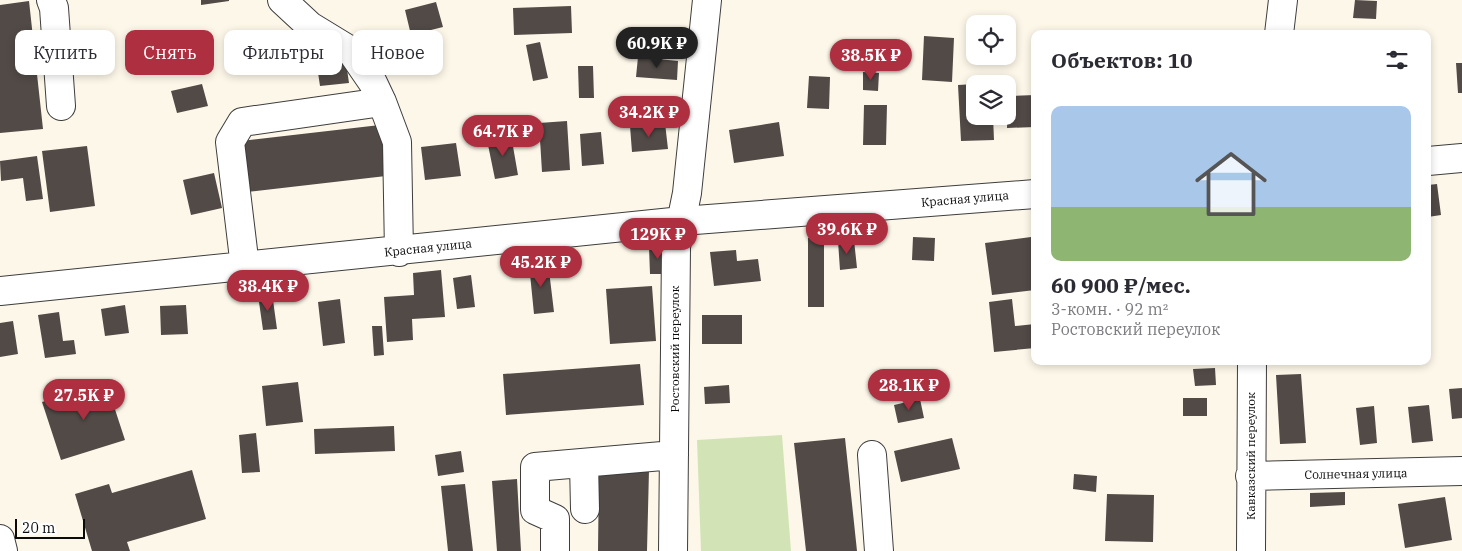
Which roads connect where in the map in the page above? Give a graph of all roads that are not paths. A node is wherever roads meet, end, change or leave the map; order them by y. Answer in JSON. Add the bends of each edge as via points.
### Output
{"nodes":[{"id":1,"x":51,"y":0,"type":"edge"},
{"id":2,"x":282,"y":0,"type":"edge"},
{"id":3,"x":707,"y":0,"type":"edge"},
{"id":4,"x":1283,"y":0,"type":"edge"},
{"id":5,"x":1279,"y":30,"type":"edge"},
{"id":6,"x":382,"y":102,"type":"junction"},
{"id":7,"x":61,"y":106,"type":"dead end"},
{"id":8,"x":1462,"y":158,"type":"edge"},
{"id":9,"x":1431,"y":161,"type":"edge"},
{"id":10,"x":1031,"y":194,"type":"edge"},
{"id":11,"x":682,"y":222,"type":"junction"},
{"id":12,"x":399,"y":252,"type":"junction"},
{"id":13,"x":244,"y":267,"type":"junction"},
{"id":14,"x":0,"y":291,"type":"edge"},
{"id":15,"x":1252,"y":365,"type":"edge"},
{"id":16,"x":674,"y":455,"type":"junction"},
{"id":17,"x":872,"y":455,"type":"dead end"},
{"id":18,"x":584,"y":463,"type":"junction"},
{"id":19,"x":1462,"y":471,"type":"edge"},
{"id":20,"x":1250,"y":476,"type":"junction"},
{"id":21,"x":585,"y":508,"type":"dead end"},
{"id":22,"x":0,"y":539,"type":"edge"},
{"id":23,"x":3,"y":551,"type":"edge"},
{"id":24,"x":555,"y":551,"type":"edge"},
{"id":25,"x":673,"y":551,"type":"edge"},
{"id":26,"x":879,"y":551,"type":"edge"},
{"id":27,"x":1251,"y":551,"type":"edge"}],
"edges":[{"from":1,"to":7,"type":"street"},
{"from":2,"to":6,"type":"street","via":[[310,26],[350,51]]},
{"from":3,"to":11,"type":"street","name":"Ростовский переулок"},
{"from":4,"to":5,"type":"street"},
{"from":6,"to":12,"type":"street","via":[[397,142]]},
{"from":6,"to":13,"type":"street","via":[[242,122],[230,142]]},
{"from":8,"to":9,"type":"street"},
{"from":10,"to":11,"type":"street","name":"Красная улица"},
{"from":11,"to":12,"type":"street","name":"Красная улица"},
{"from":11,"to":16,"type":"street","name":"Ростовский переулок","via":[[676,248]]},
{"from":12,"to":13,"type":"street","name":"Красная улица"},
{"from":13,"to":14,"type":"street","name":"Красная улица"},
{"from":15,"to":20,"type":"street","name":"Кавказский переулок"},
{"from":16,"to":18,"type":"street"},
{"from":16,"to":25,"type":"street","name":"Ростовский переулок"},
{"from":17,"to":26,"type":"street"},
{"from":18,"to":21,"type":"street"},
{"from":18,"to":24,"type":"street","via":[[535,467],[536,510],[555,519]]},
{"from":19,"to":20,"type":"street","name":"Солнечная улица"},
{"from":20,"to":27,"type":"street","name":"Кавказский переулок"},
{"from":22,"to":23,"type":"street"}]}
